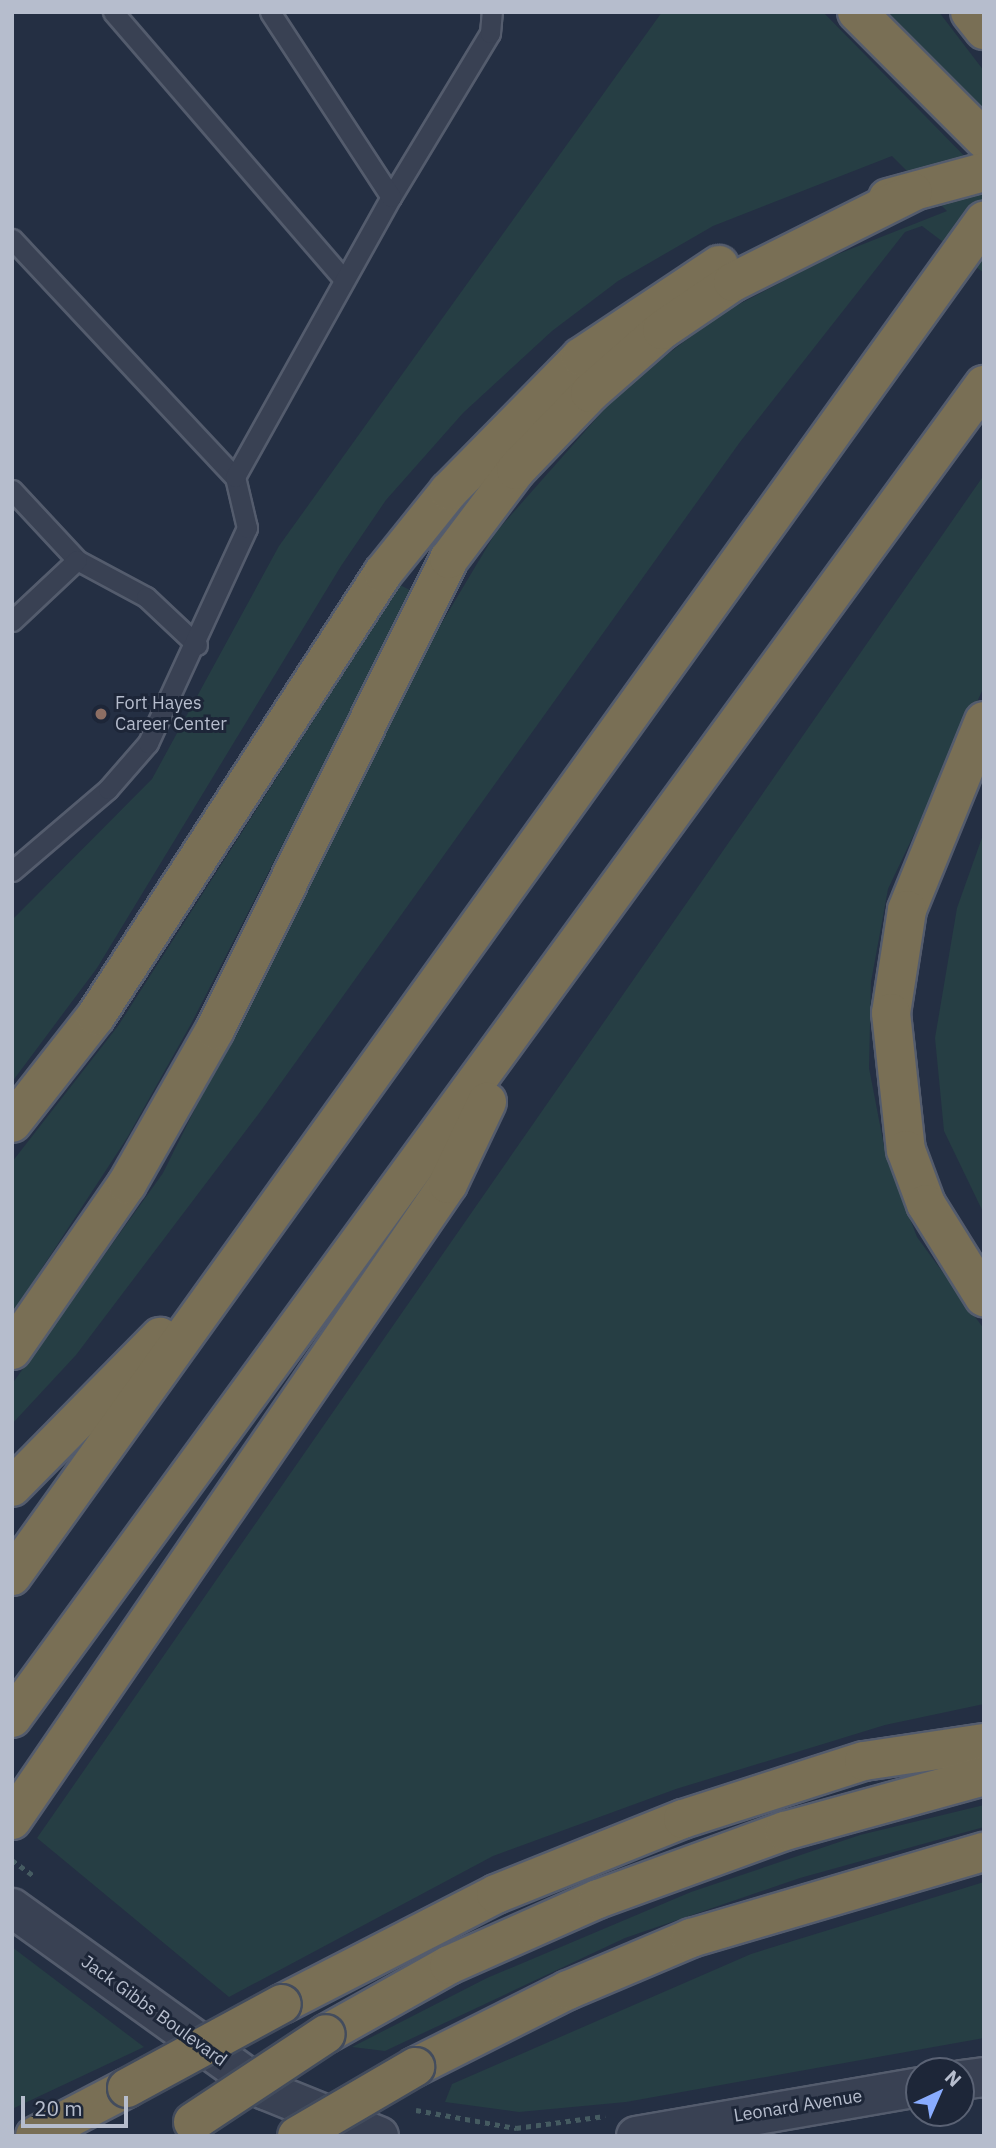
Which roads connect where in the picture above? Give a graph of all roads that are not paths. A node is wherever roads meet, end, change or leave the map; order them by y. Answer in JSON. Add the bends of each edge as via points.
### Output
{"nodes":[{"id":1,"x":113,"y":12,"type":"edge"},
{"id":2,"x":270,"y":12,"type":"edge"},
{"id":3,"x":492,"y":12,"type":"edge"},
{"id":4,"x":858,"y":12,"type":"edge"},
{"id":5,"x":970,"y":12,"type":"edge"},
{"id":6,"x":984,"y":30,"type":"edge"},
{"id":7,"x":984,"y":138,"type":"edge"},
{"id":8,"x":984,"y":172,"type":"edge"},
{"id":9,"x":913,"y":192,"type":"junction"},
{"id":10,"x":391,"y":197,"type":"junction"},
{"id":11,"x":984,"y":221,"type":"edge"},
{"id":12,"x":12,"y":239,"type":"edge"},
{"id":13,"x":342,"y":277,"type":"junction"},
{"id":14,"x":984,"y":385,"type":"edge"},
{"id":15,"x":234,"y":477,"type":"junction"},
{"id":16,"x":12,"y":490,"type":"edge"},
{"id":17,"x":77,"y":560,"type":"junction"},
{"id":18,"x":12,"y":621,"type":"edge"},
{"id":19,"x":197,"y":645,"type":"junction"},
{"id":20,"x":984,"y":721,"type":"edge"},
{"id":21,"x":12,"y":872,"type":"edge"},
{"id":22,"x":522,"y":1027,"type":"junction"},
{"id":23,"x":12,"y":1123,"type":"edge"},
{"id":24,"x":221,"y":1277,"type":"junction"},
{"id":25,"x":984,"y":1297,"type":"edge"},
{"id":26,"x":12,"y":1350,"type":"edge"},
{"id":27,"x":12,"y":1487,"type":"edge"},
{"id":28,"x":12,"y":1576,"type":"edge"},
{"id":29,"x":12,"y":1718,"type":"edge"},
{"id":30,"x":984,"y":1743,"type":"edge"},
{"id":31,"x":984,"y":1776,"type":"edge"},
{"id":32,"x":23,"y":1805,"type":"edge"},
{"id":33,"x":984,"y":1852,"type":"edge"},
{"id":34,"x":12,"y":1908,"type":"edge"},
{"id":35,"x":905,"y":2089,"type":"edge"},
{"id":36,"x":184,"y":2129,"type":"edge"},
{"id":37,"x":35,"y":2136,"type":"edge"},
{"id":38,"x":297,"y":2136,"type":"edge"},
{"id":39,"x":379,"y":2136,"type":"edge"},
{"id":40,"x":636,"y":2136,"type":"edge"}],
"edges":[{"from":1,"to":13,"type":"lane"},
{"from":2,"to":10,"type":"lane"},
{"from":3,"to":10,"type":"lane","via":[[490,33]]},
{"from":4,"to":7,"type":"highway"},
{"from":5,"to":6,"type":"highway"},
{"from":8,"to":9,"type":"highway"},
{"from":9,"to":23,"type":"highway","via":[[841,208],[678,287],[581,357],[516,417],[383,573],[96,1016]]},
{"from":9,"to":26,"type":"highway","via":[[733,282],[662,330],[590,393],[516,470],[449,559],[215,1030],[134,1172]]},
{"from":10,"to":13,"type":"lane"},
{"from":11,"to":24,"type":"highway","via":[[631,718]]},
{"from":12,"to":15,"type":"lane"},
{"from":13,"to":15,"type":"lane"},
{"from":14,"to":22,"type":"highway"},
{"from":15,"to":19,"type":"lane","via":[[247,528]]},
{"from":16,"to":17,"type":"lane"},
{"from":17,"to":18,"type":"lane"},
{"from":17,"to":19,"type":"lane","via":[[146,597]]},
{"from":19,"to":21,"type":"lane","via":[[148,743],[108,789]]},
{"from":20,"to":25,"type":"highway","via":[[907,910],[891,1013],[906,1150],[926,1204]]},
{"from":22,"to":29,"type":"highway"},
{"from":22,"to":32,"type":"highway","via":[[448,1184]]},
{"from":24,"to":27,"type":"highway"},
{"from":24,"to":28,"type":"highway","via":[[55,1524]]},
{"from":30,"to":37,"type":"highway","bridge":true,"via":[[864,1761],[683,1819],[496,1894]]},
{"from":31,"to":36,"type":"highway","bridge":true,"via":[[785,1831],[598,1899],[449,1965],[326,2034]]},
{"from":33,"to":38,"type":"highway","bridge":true,"via":[[691,1938],[568,1990],[415,2067]]},
{"from":34,"to":39,"type":"street","name":"Jack Gibbs Boulevard","via":[[265,2090]]},
{"from":35,"to":40,"type":"street","name":"Leonard Avenue"}]}
